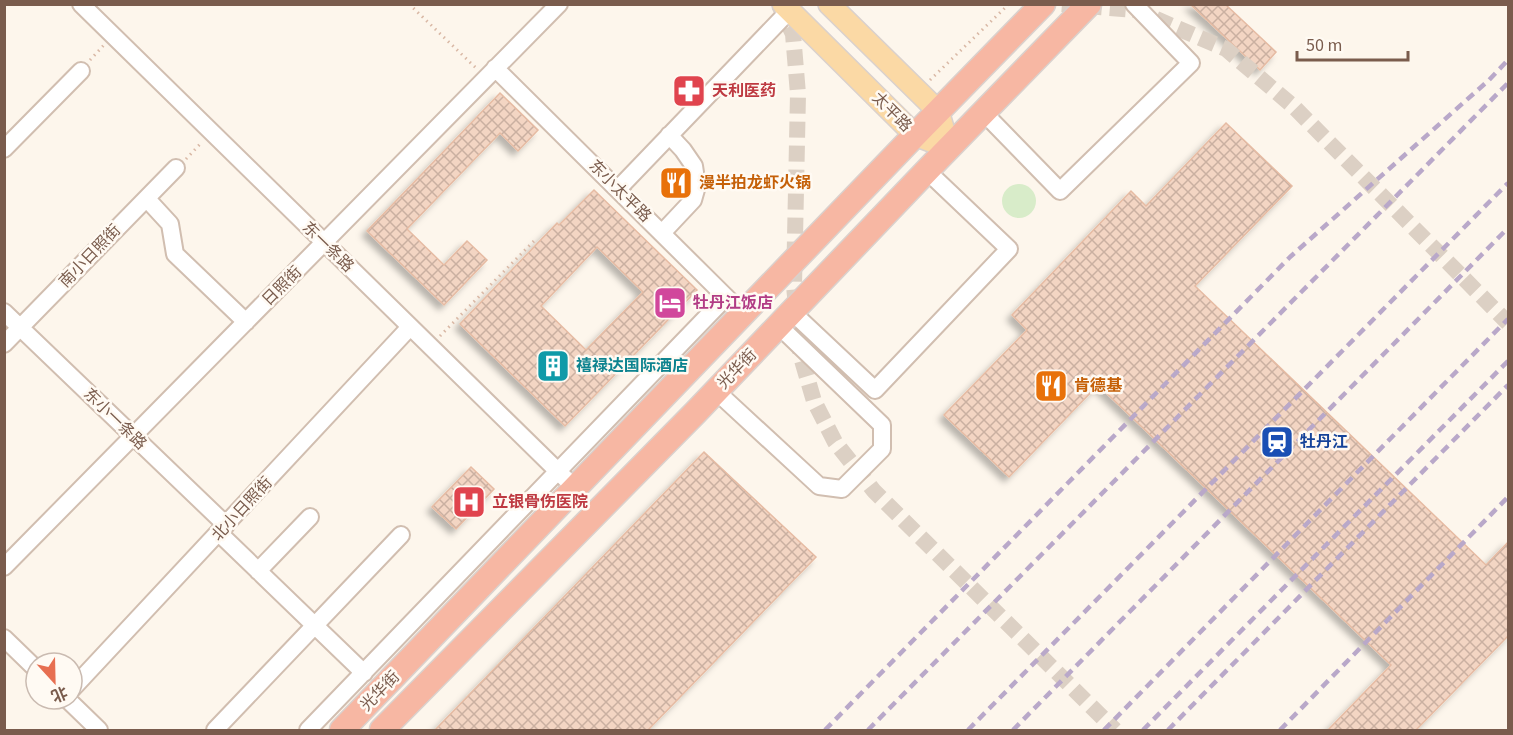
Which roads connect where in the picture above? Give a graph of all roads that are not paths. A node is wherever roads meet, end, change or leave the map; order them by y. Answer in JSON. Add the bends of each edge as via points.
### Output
{"nodes":[{"id":1,"x":81,"y":4,"type":"edge"},
{"id":2,"x":559,"y":4,"type":"edge"},
{"id":3,"x":829,"y":4,"type":"edge"},
{"id":4,"x":1043,"y":4,"type":"edge"},
{"id":5,"x":1089,"y":4,"type":"edge"},
{"id":6,"x":1134,"y":4,"type":"edge"},
{"id":7,"x":786,"y":8,"type":"edge"},
{"id":8,"x":81,"y":70,"type":"road end"},
{"id":9,"x":491,"y":73,"type":"junction"},
{"id":10,"x":938,"y":111,"type":"junction"},
{"id":11,"x":984,"y":114,"type":"junction"},
{"id":12,"x":669,"y":135,"type":"junction"},
{"id":13,"x":915,"y":135,"type":"junction"},
{"id":14,"x":949,"y":148,"type":"junction"},
{"id":15,"x":4,"y":149,"type":"edge"},
{"id":16,"x":176,"y":168,"type":"road end"},
{"id":17,"x":927,"y":171,"type":"junction"},
{"id":18,"x":618,"y":189,"type":"junction"},
{"id":19,"x":147,"y":199,"type":"junction"},
{"id":20,"x":662,"y":233,"type":"junction"},
{"id":21,"x":325,"y":243,"type":"junction"},
{"id":22,"x":726,"y":297,"type":"junction"},
{"id":23,"x":4,"y":312,"type":"edge"},
{"id":24,"x":744,"y":314,"type":"junction"},
{"id":25,"x":785,"y":319,"type":"junction"},
{"id":26,"x":246,"y":322,"type":"junction"},
{"id":27,"x":21,"y":327,"type":"junction"},
{"id":28,"x":410,"y":327,"type":"junction"},
{"id":29,"x":4,"y":344,"type":"edge"},
{"id":30,"x":716,"y":391,"type":"junction"},
{"id":31,"x":134,"y":436,"type":"junction"},
{"id":32,"x":558,"y":472,"type":"junction"},
{"id":33,"x":576,"y":489,"type":"junction"},
{"id":34,"x":310,"y":517,"type":"dead end"},
{"id":35,"x":223,"y":529,"type":"junction"},
{"id":36,"x":401,"y":535,"type":"dead end"},
{"id":37,"x":4,"y":567,"type":"edge"},
{"id":38,"x":258,"y":571,"type":"junction"},
{"id":39,"x":315,"y":626,"type":"junction"},
{"id":40,"x":4,"y":638,"type":"edge"},
{"id":41,"x":24,"y":657,"type":"edge"},
{"id":42,"x":364,"y":673,"type":"junction"},
{"id":43,"x":84,"y":676,"type":"edge"},
{"id":44,"x":79,"y":711,"type":"edge"},
{"id":45,"x":99,"y":730,"type":"edge"},
{"id":46,"x":216,"y":730,"type":"edge"},
{"id":47,"x":308,"y":730,"type":"edge"},
{"id":48,"x":342,"y":730,"type":"edge"},
{"id":49,"x":382,"y":730,"type":"edge"}],
"edges":[{"from":1,"to":21,"type":"street","name":"东一条路"},
{"from":2,"to":9,"type":"street","name":"日照街"},
{"from":3,"to":10,"type":"main road","name":"太平路"},
{"from":4,"to":10,"type":"highway","name":"光华街"},
{"from":5,"to":11,"type":"highway","name":"光华街"},
{"from":6,"to":11,"type":"street","via":[[1191,63],[1060,191]]},
{"from":7,"to":12,"type":"street"},
{"from":7,"to":13,"type":"main road","name":"太平路"},
{"from":8,"to":15,"type":"street"},
{"from":9,"to":18,"type":"street","name":"东小太平路"},
{"from":9,"to":21,"type":"street","name":"日照街"},
{"from":10,"to":13,"type":"highway","name":"光华街"},
{"from":10,"to":14,"type":"main road","name":"太平路"},
{"from":11,"to":14,"type":"highway","name":"光华街"},
{"from":12,"to":18,"type":"street"},
{"from":12,"to":20,"type":"street","via":[[694,166],[697,186],[693,200]]},
{"from":13,"to":14,"type":"main road","name":"太平路"},
{"from":13,"to":24,"type":"highway","name":"光华街"},
{"from":14,"to":17,"type":"highway","name":"光华街"},
{"from":16,"to":19,"type":"street","name":"南小日照街"},
{"from":17,"to":25,"type":"highway","name":"光华街"},
{"from":17,"to":25,"type":"street","via":[[1009,249],[875,390]]},
{"from":18,"to":20,"type":"street","name":"东小太平路"},
{"from":19,"to":26,"type":"street","via":[[170,224],[175,254]]},
{"from":19,"to":27,"type":"street","name":"南小日照街"},
{"from":20,"to":22,"type":"street","name":"东小太平路"},
{"from":21,"to":26,"type":"street","name":"日照街"},
{"from":21,"to":28,"type":"street","name":"东一条路"},
{"from":22,"to":24,"type":"street","name":"东小太平路"},
{"from":22,"to":32,"type":"street"},
{"from":23,"to":27,"type":"street","name":"东小一条路"},
{"from":24,"to":33,"type":"highway","name":"光华街"},
{"from":25,"to":30,"type":"highway","name":"光华街"},
{"from":25,"to":30,"type":"street","via":[[882,425],[882,449],[842,489],[819,486]]},
{"from":26,"to":31,"type":"street","name":"日照街"},
{"from":27,"to":29,"type":"street","name":"南小日照街"},
{"from":27,"to":31,"type":"street","name":"东小一条路"},
{"from":28,"to":32,"type":"street","name":"东一条路"},
{"from":28,"to":35,"type":"street","name":"北小日照街"},
{"from":30,"to":49,"type":"highway","name":"光华街"},
{"from":31,"to":35,"type":"street","name":"东小一条路"},
{"from":31,"to":37,"type":"street","name":"日照街"},
{"from":32,"to":33,"type":"street","name":"东一条路"},
{"from":32,"to":42,"type":"street"},
{"from":33,"to":48,"type":"highway","name":"光华街"},
{"from":34,"to":38,"type":"street"},
{"from":35,"to":38,"type":"street","name":"东小一条路"},
{"from":35,"to":43,"type":"street","name":"北小日照街"},
{"from":36,"to":39,"type":"street"},
{"from":38,"to":39,"type":"street","name":"东小一条路"},
{"from":39,"to":42,"type":"street","name":"东小一条路"},
{"from":39,"to":46,"type":"street"},
{"from":40,"to":41,"type":"street"},
{"from":42,"to":47,"type":"street"},
{"from":44,"to":45,"type":"street"}]}
